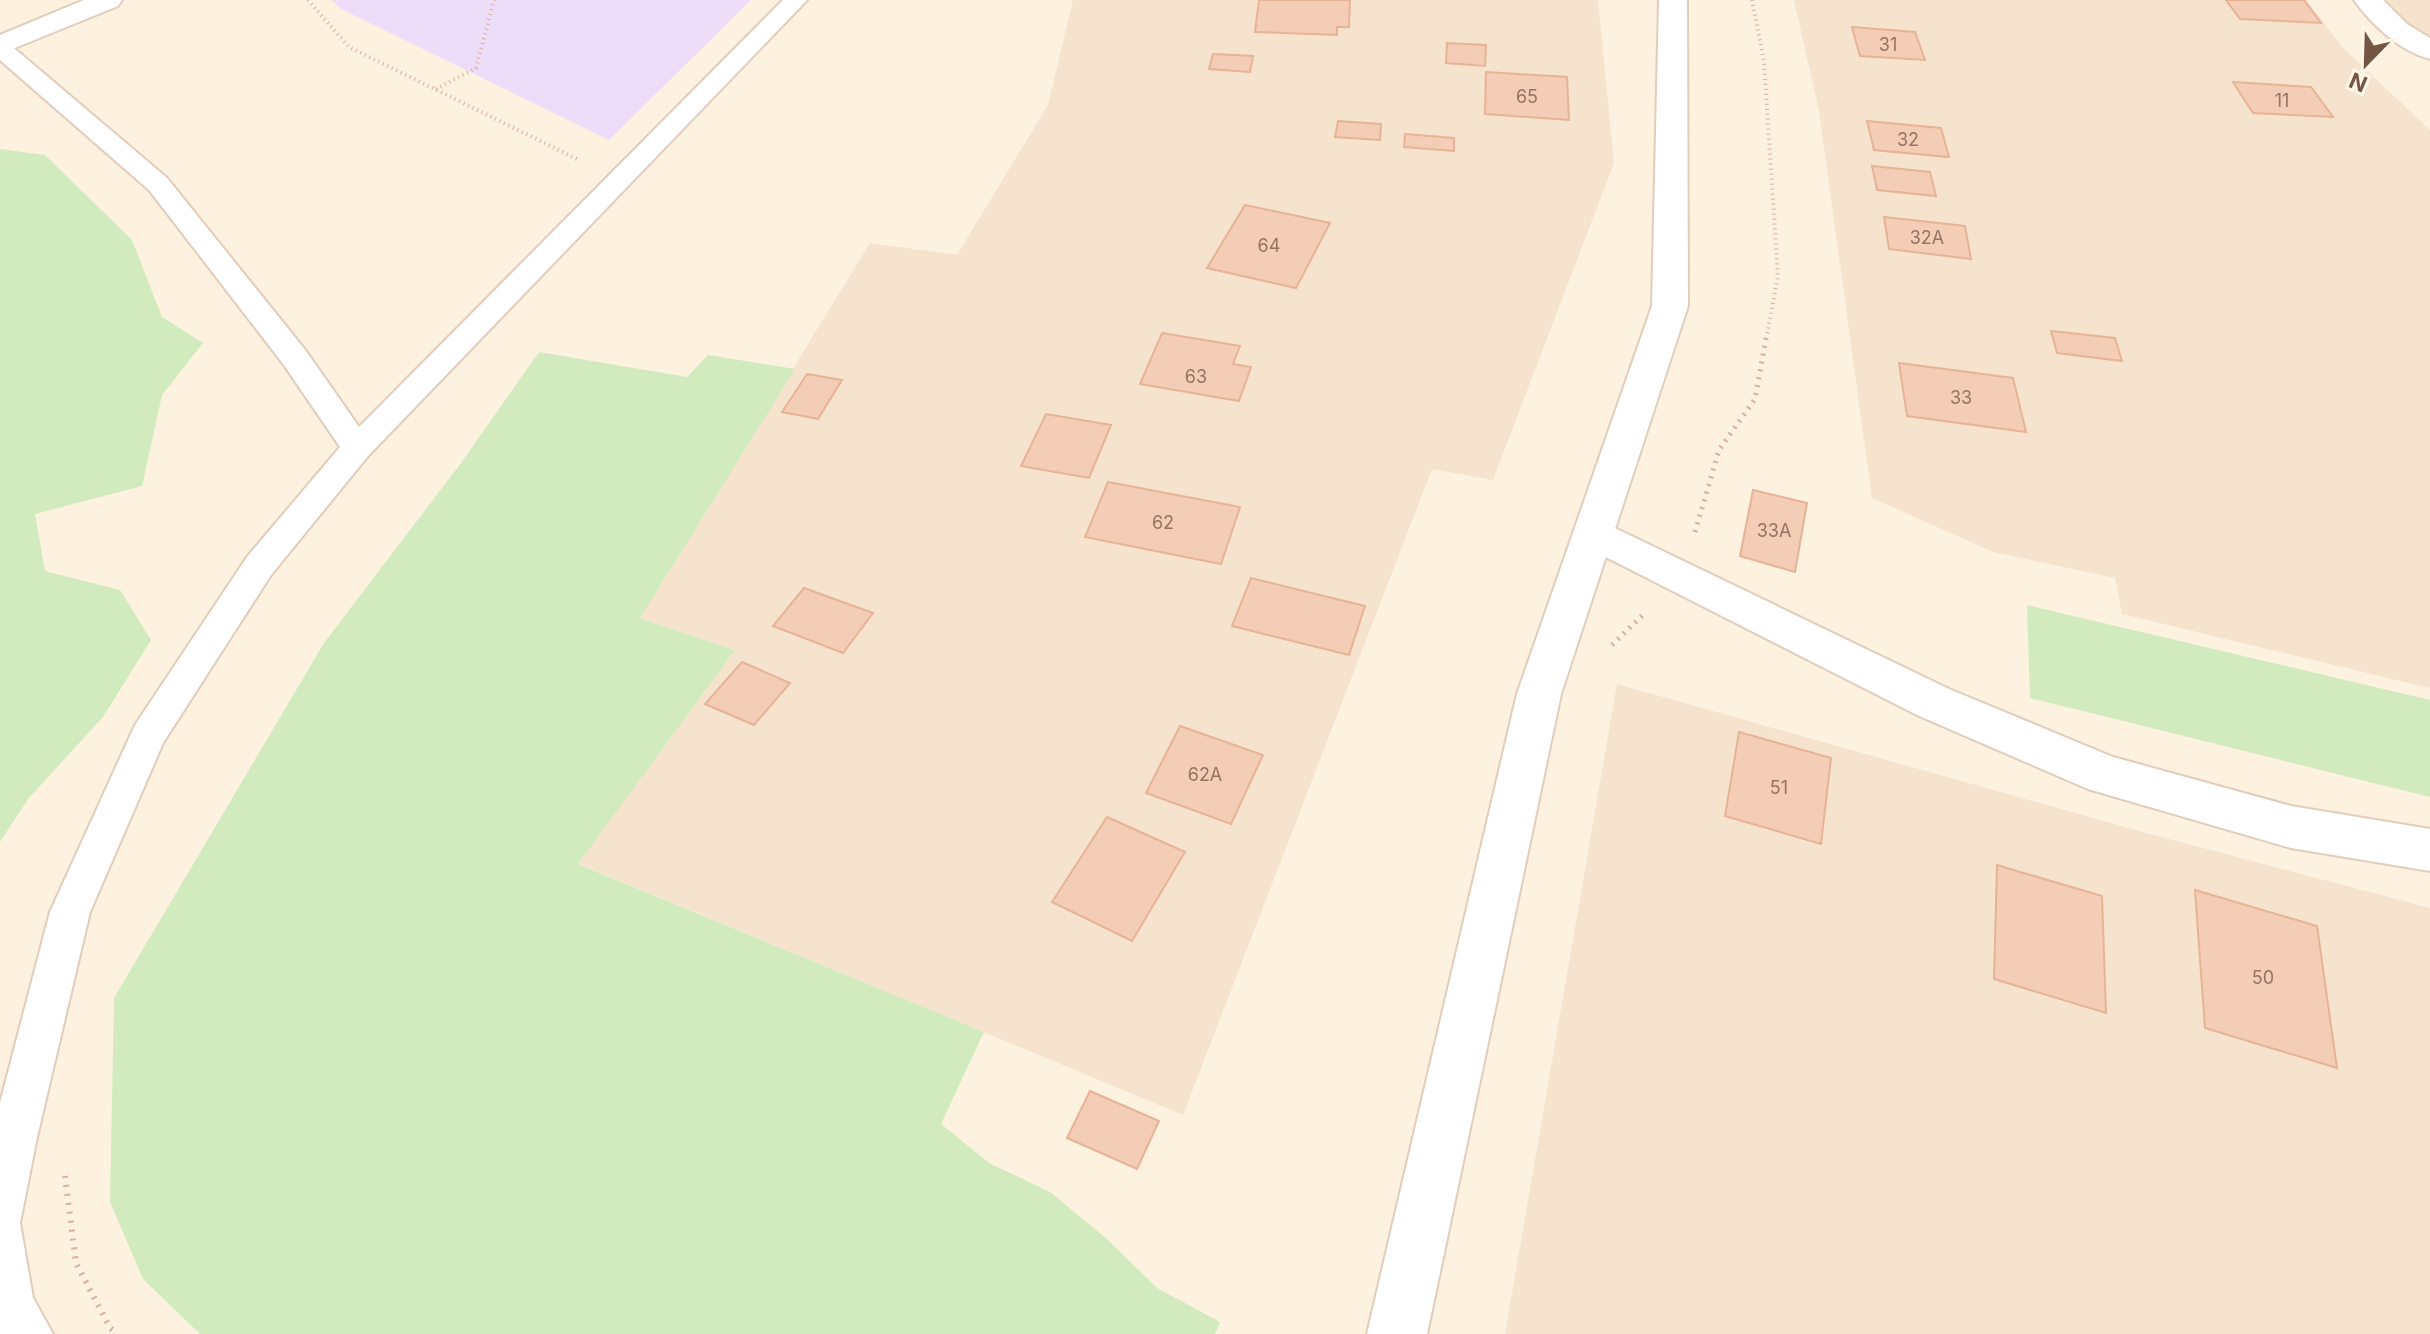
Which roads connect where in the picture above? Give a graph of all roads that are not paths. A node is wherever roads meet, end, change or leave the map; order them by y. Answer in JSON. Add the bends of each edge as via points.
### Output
{"nodes":[{"id":1,"x":44,"y":0,"type":"edge"},
{"id":2,"x":108,"y":0,"type":"edge"},
{"id":3,"x":796,"y":0,"type":"edge"},
{"id":4,"x":1673,"y":0,"type":"edge"},
{"id":5,"x":2368,"y":0,"type":"edge"},
{"id":6,"x":0,"y":17,"type":"edge"},
{"id":7,"x":0,"y":46,"type":"edge"},
{"id":8,"x":2430,"y":50,"type":"edge"},
{"id":9,"x":357,"y":448,"type":"junction"},
{"id":10,"x":1594,"y":533,"type":"junction"},
{"id":11,"x":2430,"y":850,"type":"edge"},
{"id":12,"x":0,"y":1215,"type":"edge"},
{"id":13,"x":0,"y":1231,"type":"edge"},
{"id":14,"x":28,"y":1334,"type":"edge"},
{"id":15,"x":1397,"y":1334,"type":"edge"}],
"edges":[{"from":1,"to":6,"type":"street"},
{"from":2,"to":7,"type":"street"},
{"from":3,"to":9,"type":"lane"},
{"from":4,"to":10,"type":"street","via":[[1670,306]]},
{"from":5,"to":8,"type":"street","via":[[2397,30]]},
{"from":7,"to":9,"type":"lane","via":[[158,184],[295,358]]},
{"from":9,"to":12,"type":"lane","via":[[259,566],[148,736],[70,912]]},
{"from":10,"to":11,"type":"street","via":[[1933,702],[2105,775],[2291,827]]},
{"from":10,"to":15,"type":"street","via":[[1539,694]]},
{"from":13,"to":14,"type":"lane","via":[[10,1306]]}]}
